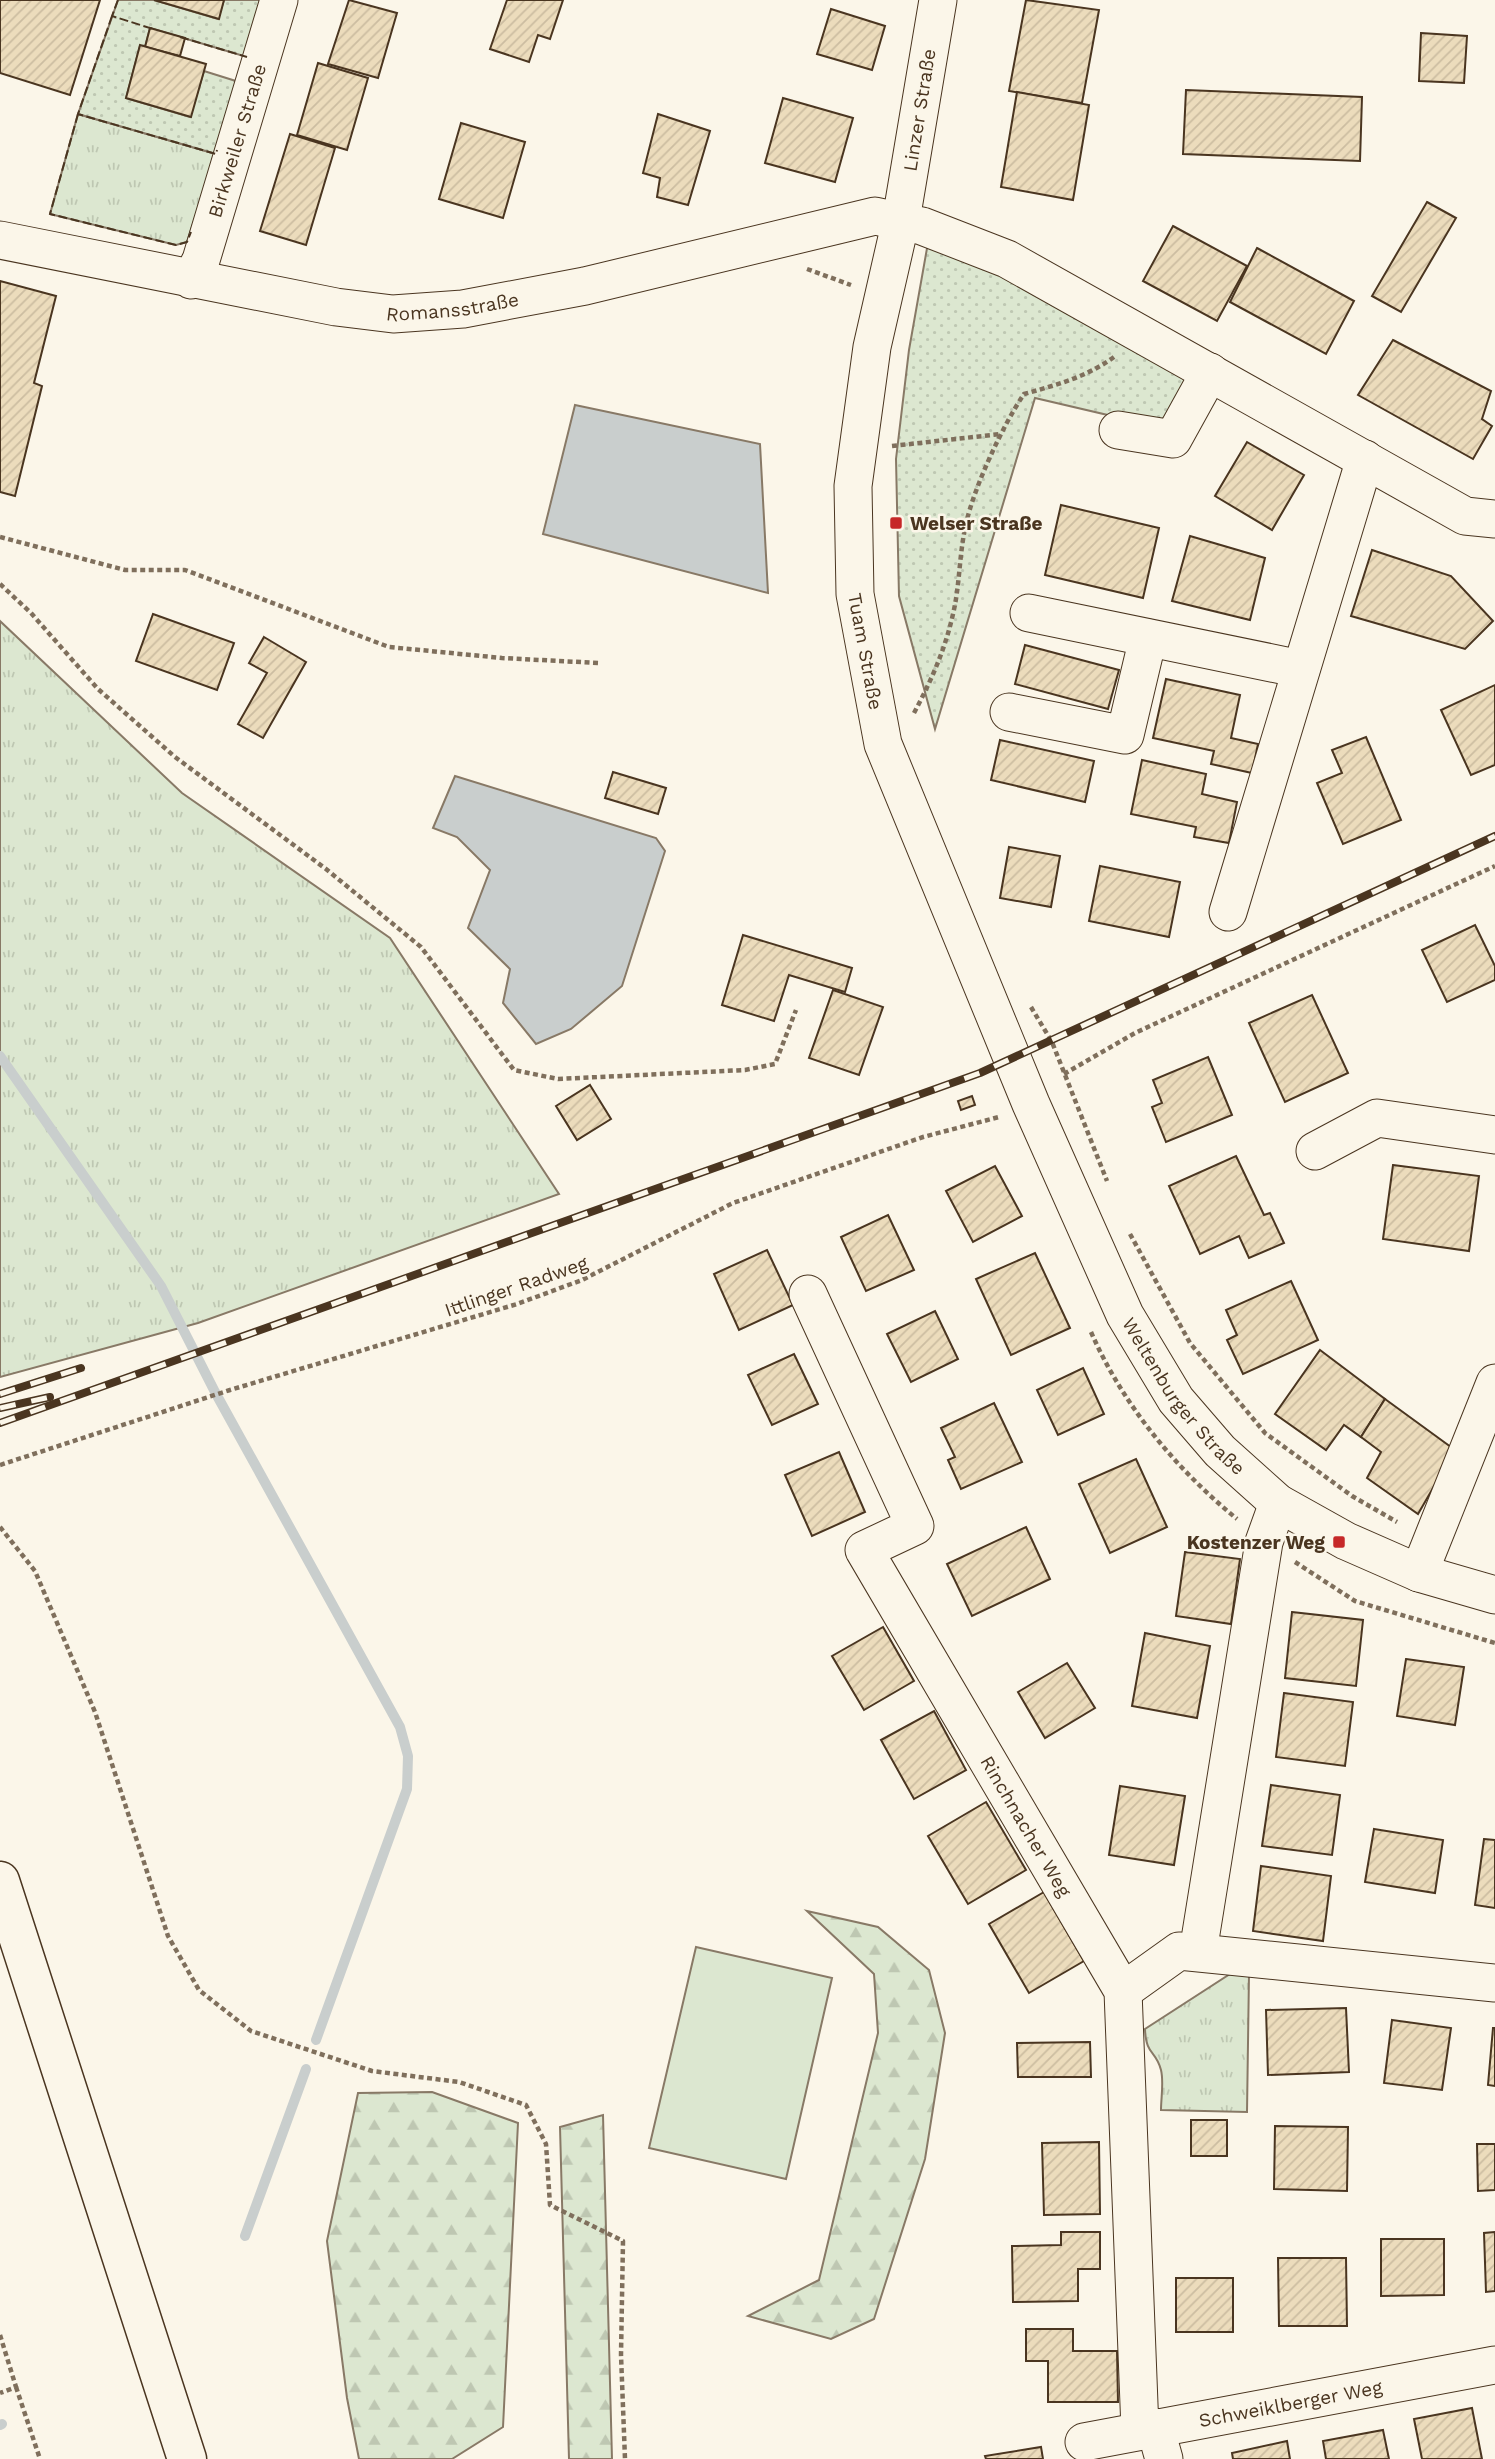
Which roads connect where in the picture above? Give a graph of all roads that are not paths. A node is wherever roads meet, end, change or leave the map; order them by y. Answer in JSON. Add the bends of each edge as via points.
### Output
{"nodes":[{"id":1,"x":279,"y":0,"type":"edge"},
{"id":2,"x":938,"y":0,"type":"edge"},
{"id":3,"x":901,"y":220,"type":"junction"},
{"id":4,"x":0,"y":240,"type":"edge"},
{"id":5,"x":191,"y":279,"type":"junction"},
{"id":6,"x":1210,"y":372,"type":"junction"},
{"id":7,"x":1118,"y":430,"type":"dead end"},
{"id":8,"x":1365,"y":459,"type":"junction"},
{"id":9,"x":1495,"y":519,"type":"edge"},
{"id":10,"x":1029,"y":613,"type":"dead end"},
{"id":11,"x":1148,"y":638,"type":"junction"},
{"id":12,"x":1301,"y":669,"type":"junction"},
{"id":13,"x":1009,"y":712,"type":"dead end"},
{"id":14,"x":1228,"y":912,"type":"dead end"},
{"id":15,"x":1012,"y":1059,"type":"joint"},
{"id":16,"x":1495,"y":1135,"type":"edge"},
{"id":17,"x":1315,"y":1151,"type":"dead end"},
{"id":18,"x":808,"y":1294,"type":"dead end"},
{"id":19,"x":1494,"y":1383,"type":"edge"},
{"id":20,"x":1278,"y":1503,"type":"junction"},
{"id":21,"x":1426,"y":1558,"type":"junction"},
{"id":22,"x":1495,"y":1595,"type":"edge"},
{"id":23,"x":0,"y":1881,"type":"edge"},
{"id":24,"x":1198,"y":1952,"type":"junction"},
{"id":25,"x":1495,"y":1983,"type":"edge"},
{"id":26,"x":1123,"y":1991,"type":"junction"},
{"id":27,"x":1495,"y":2365,"type":"edge"},
{"id":28,"x":1153,"y":2439,"type":"edge"},
{"id":29,"x":1084,"y":2442,"type":"dead end"},
{"id":30,"x":187,"y":2459,"type":"edge"}],
"edges":[{"from":1,"to":5,"type":"street","name":"Birkweiler Straße","via":[[201,260]]},
{"from":2,"to":3,"type":"street","name":"Linzer Straße"},
{"from":3,"to":5,"type":"street","name":"Romansstraße","via":[[875,216],[585,286],[463,309],[382,313]]},
{"from":3,"to":6,"type":"street","via":[[1007,259]]},
{"from":3,"to":15,"type":"street","name":"Tuam Straße","via":[[872,347],[853,486],[855,594],[883,744]]},
{"from":4,"to":5,"type":"street","name":"Romansstraße"},
{"from":6,"to":7,"type":"street","via":[[1173,439]]},
{"from":6,"to":8,"type":"street"},
{"from":8,"to":9,"type":"street","via":[[1465,516]]},
{"from":8,"to":12,"type":"street"},
{"from":10,"to":11,"type":"street"},
{"from":11,"to":12,"type":"street"},
{"from":11,"to":13,"type":"street","via":[[1125,735]]},
{"from":12,"to":14,"type":"street"},
{"from":15,"to":20,"type":"street","name":"Weltenburger Straße","via":[[1125,1315],[1175,1400],[1220,1451]]},
{"from":16,"to":17,"type":"street","via":[[1377,1118]]},
{"from":18,"to":26,"type":"street","name":"Rinchnacher Weg","via":[[915,1525],[864,1550]]},
{"from":19,"to":21,"type":"street"},
{"from":20,"to":21,"type":"street","name":"Weltenburger Straße","via":[[1346,1541]]},
{"from":20,"to":24,"type":"street","via":[[1264,1542]]},
{"from":21,"to":22,"type":"street","name":"Weltenburger Straße"},
{"from":23,"to":30,"type":"highway"},
{"from":24,"to":25,"type":"street"},
{"from":24,"to":26,"type":"street","via":[[1179,1951]]},
{"from":26,"to":28,"type":"street","name":"Rinchnacher Weg"},
{"from":27,"to":28,"type":"street","name":"Schweiklberger Weg"},
{"from":28,"to":29,"type":"street","name":"Schweiklberger Weg"}]}
